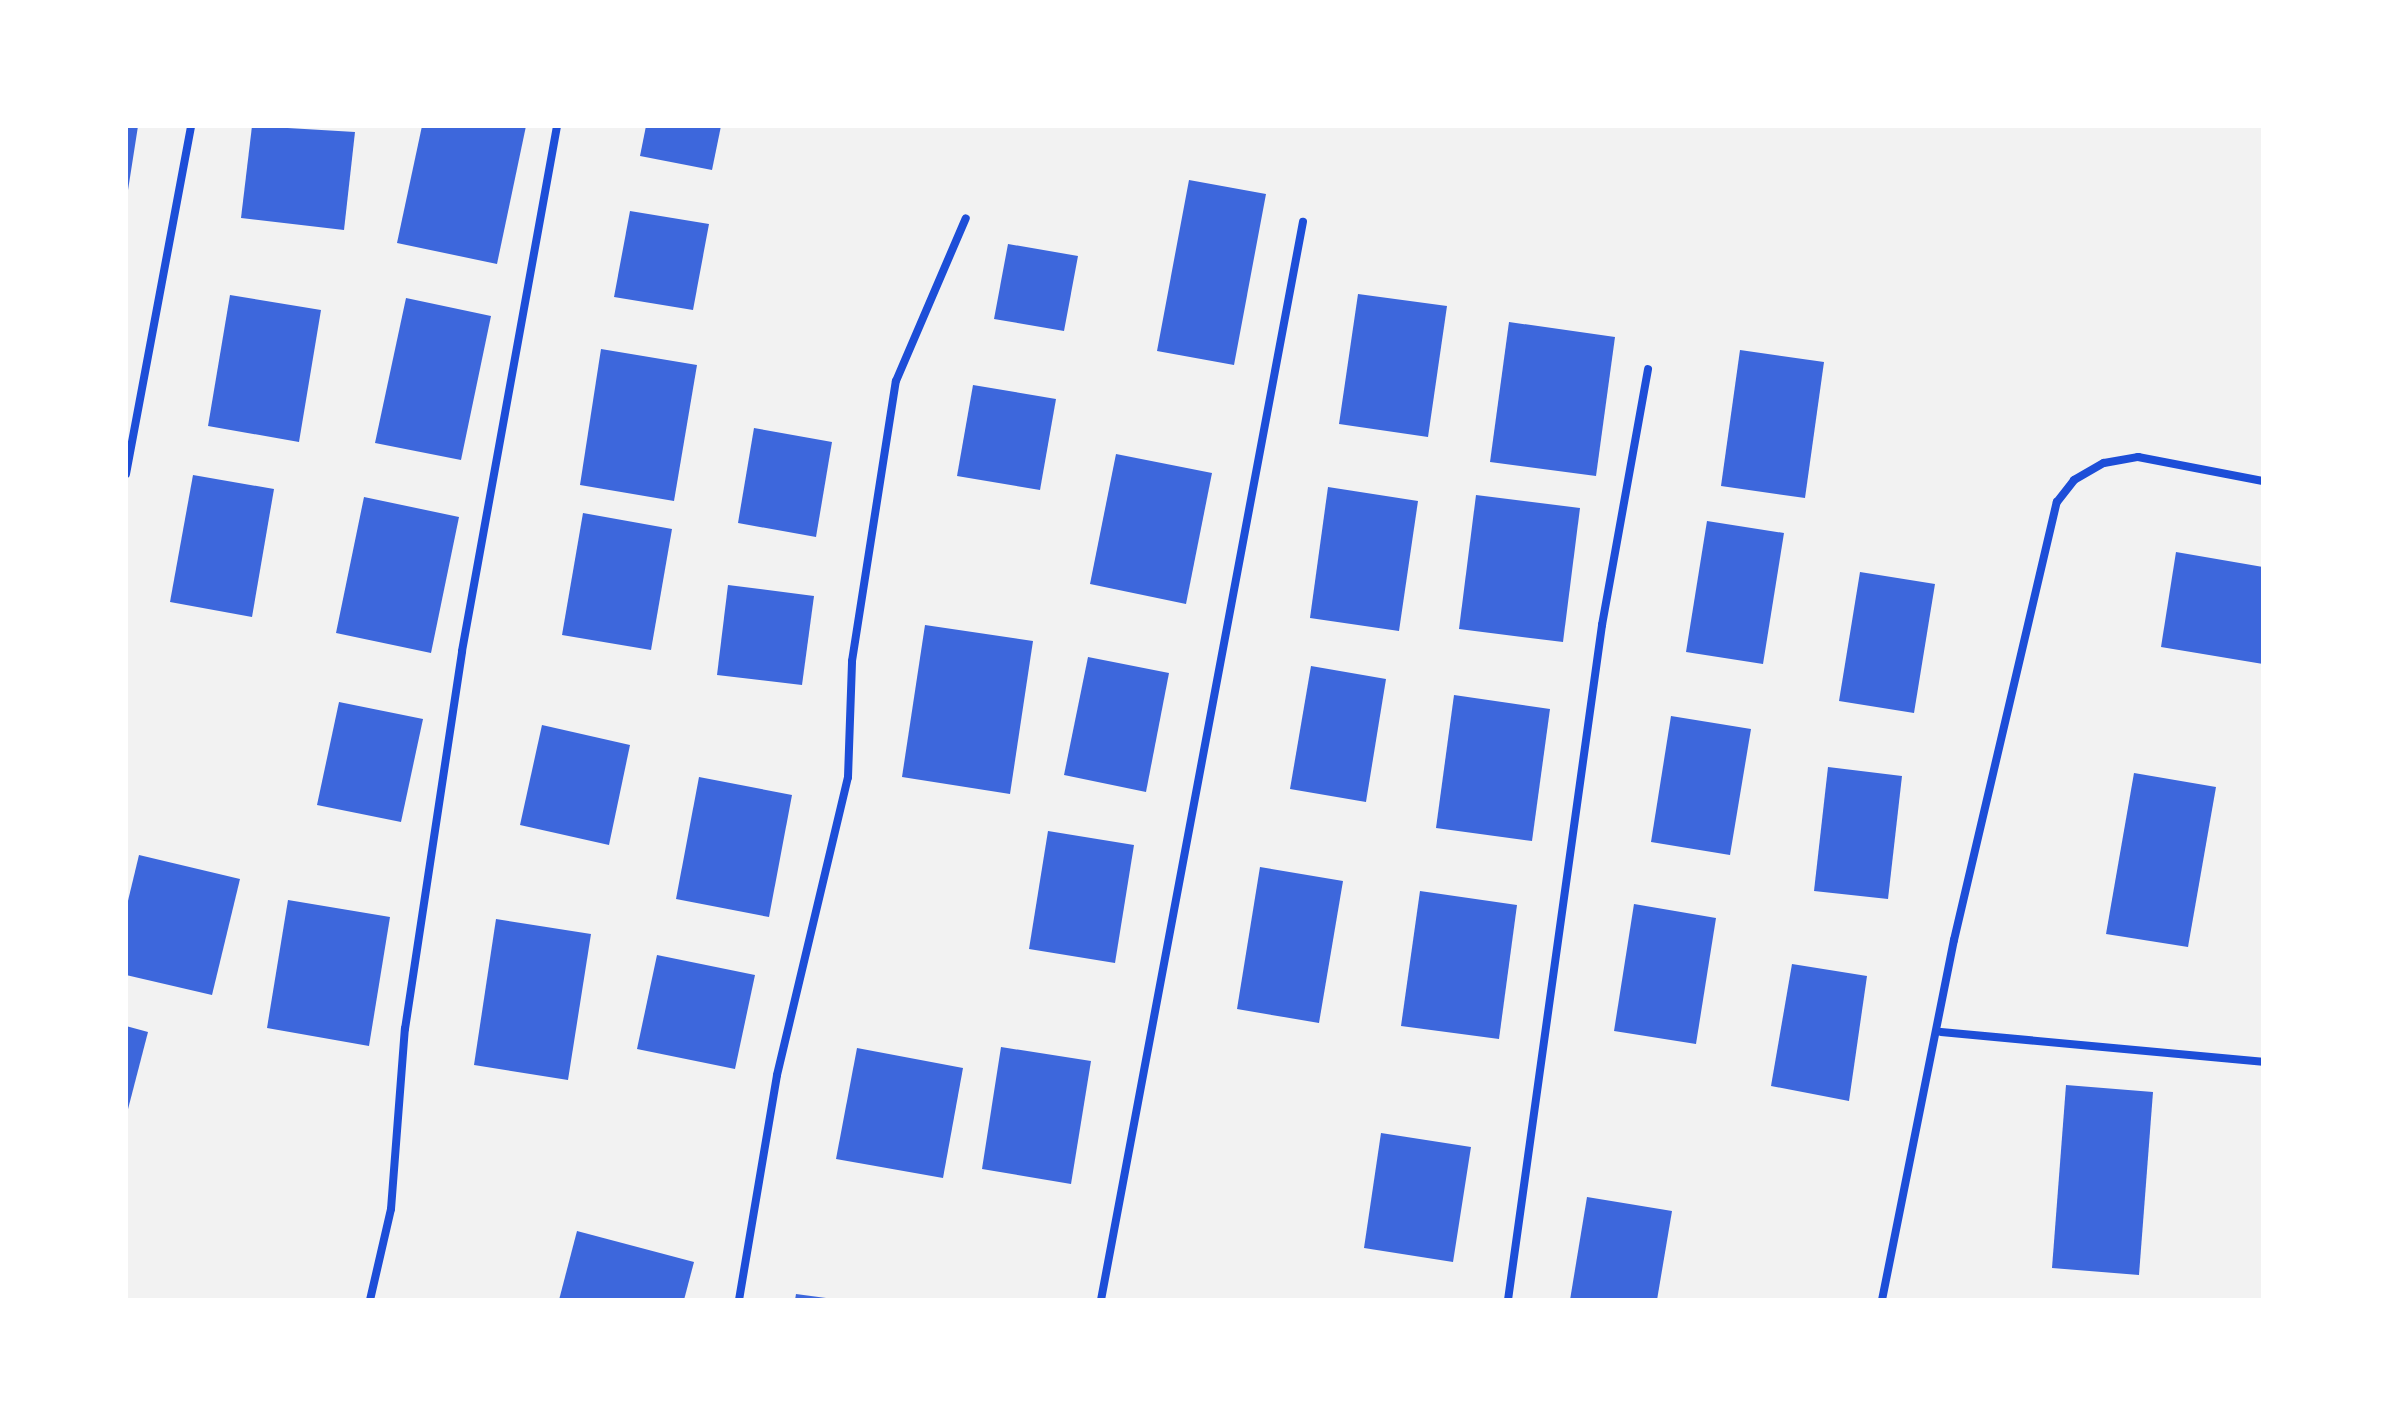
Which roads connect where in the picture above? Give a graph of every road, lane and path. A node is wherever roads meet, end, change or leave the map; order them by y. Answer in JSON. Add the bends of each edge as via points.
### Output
{"nodes":[{"id":1,"x":191,"y":126,"type":"edge"},
{"id":2,"x":557,"y":126,"type":"edge"},
{"id":3,"x":966,"y":218,"type":"dead end"},
{"id":4,"x":1303,"y":222,"type":"dead end"},
{"id":5,"x":1648,"y":369,"type":"dead end"},
{"id":6,"x":126,"y":474,"type":"edge"},
{"id":7,"x":2263,"y":481,"type":"edge"},
{"id":8,"x":1941,"y":1032,"type":"junction"},
{"id":9,"x":2263,"y":1062,"type":"edge"},
{"id":10,"x":370,"y":1300,"type":"edge"},
{"id":11,"x":739,"y":1300,"type":"edge"},
{"id":12,"x":1101,"y":1300,"type":"edge"},
{"id":13,"x":1508,"y":1300,"type":"edge"},
{"id":14,"x":1882,"y":1300,"type":"edge"}],
"edges":[{"from":1,"to":6,"type":"street"},
{"from":2,"to":10,"type":"street","via":[[465,636],[405,1029],[391,1209]]},
{"from":3,"to":11,"type":"street","via":[[896,381],[852,661],[848,777],[777,1075]]},
{"from":4,"to":12,"type":"street"},
{"from":5,"to":13,"type":"street","via":[[1602,625]]},
{"from":7,"to":8,"type":"street","via":[[2138,457],[2104,463],[2074,480],[2044,538],[1954,940]]},
{"from":8,"to":9,"type":"street"},
{"from":8,"to":14,"type":"street"}]}
